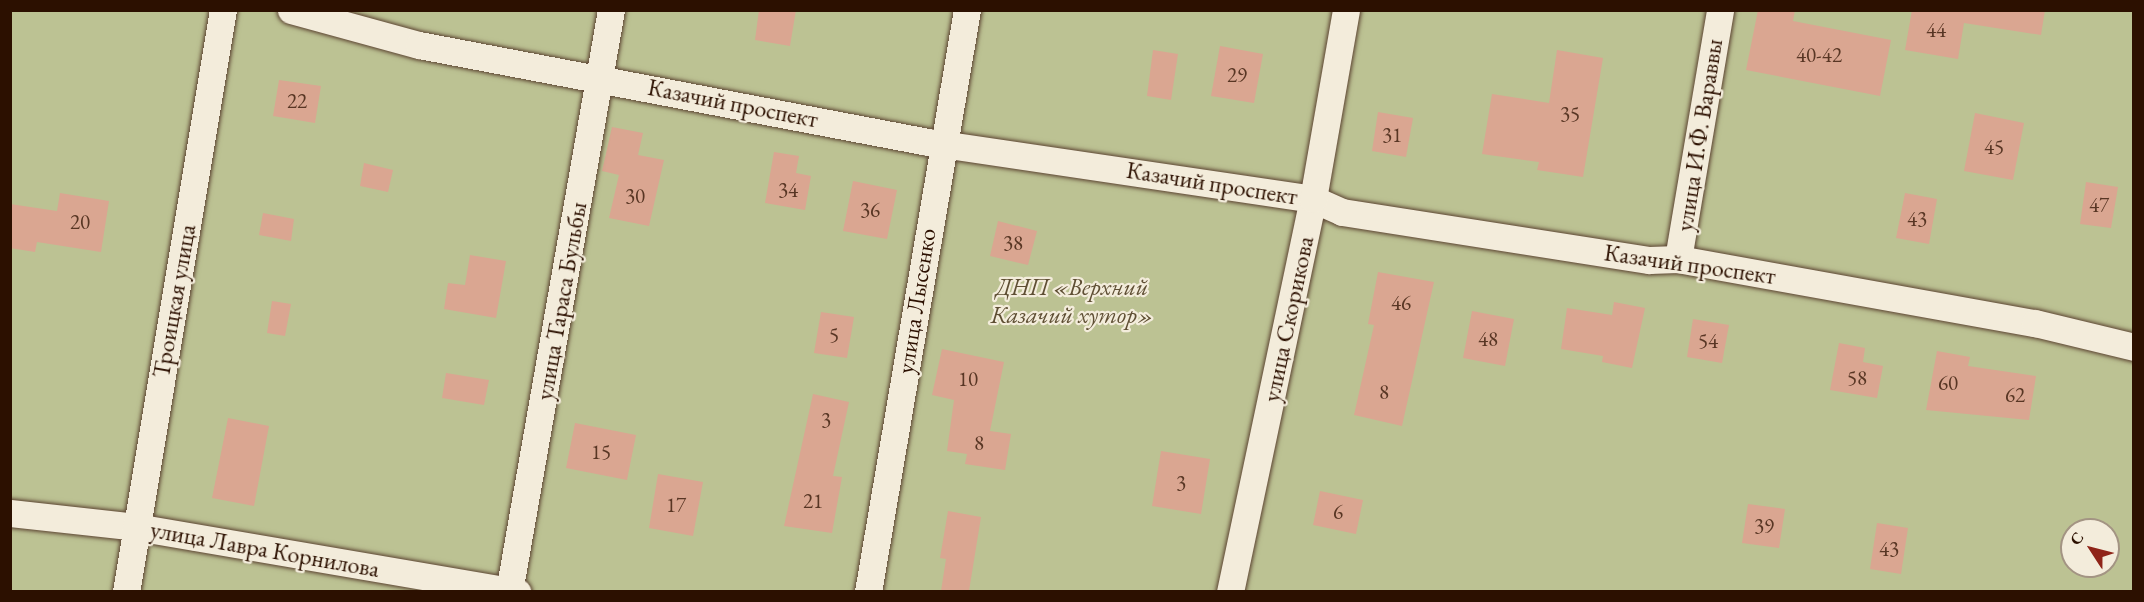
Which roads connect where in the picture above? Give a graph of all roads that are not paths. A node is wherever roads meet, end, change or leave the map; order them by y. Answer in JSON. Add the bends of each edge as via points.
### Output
{"nodes":[{"id":1,"x":223,"y":10,"type":"edge"},
{"id":2,"x":291,"y":10,"type":"edge"},
{"id":3,"x":610,"y":10,"type":"edge"},
{"id":4,"x":968,"y":10,"type":"edge"},
{"id":5,"x":1346,"y":10,"type":"edge"},
{"id":6,"x":1720,"y":10,"type":"edge"},
{"id":7,"x":600,"y":76,"type":"junction"},
{"id":8,"x":943,"y":140,"type":"junction"},
{"id":9,"x":1313,"y":199,"type":"junction"},
{"id":10,"x":1678,"y":259,"type":"junction"},
{"id":11,"x":2133,"y":346,"type":"edge"},
{"id":12,"x":10,"y":513,"type":"edge"},
{"id":13,"x":136,"y":527,"type":"junction"},
{"id":14,"x":126,"y":591,"type":"edge"},
{"id":15,"x":512,"y":591,"type":"edge"},
{"id":16,"x":868,"y":591,"type":"edge"},
{"id":17,"x":1230,"y":591,"type":"edge"}],
"edges":[{"from":1,"to":13,"type":"street","name":"Троицкая улица"},
{"from":2,"to":7,"type":"street","name":"Казачий проспект","via":[[419,45]]},
{"from":3,"to":7,"type":"street","name":"улица Тараса Бульбы"},
{"from":4,"to":8,"type":"street","name":"улица Лысенко"},
{"from":5,"to":9,"type":"street","name":"улица Скорикова"},
{"from":6,"to":10,"type":"street","name":"улица И.Ф. Вараввы"},
{"from":7,"to":8,"type":"street","name":"Казачий проспект","via":[[928,142]]},
{"from":7,"to":15,"type":"street","name":"улица Тараса Бульбы"},
{"from":8,"to":9,"type":"street","name":"Казачий проспект"},
{"from":8,"to":16,"type":"street","name":"улица Лысенко"},
{"from":9,"to":10,"type":"street","name":"Казачий проспект","via":[[1342,212],[1649,260]]},
{"from":9,"to":17,"type":"street","name":"улица Скорикова"},
{"from":10,"to":11,"type":"street","name":"Казачий проспект","via":[[2035,323]]},
{"from":12,"to":13,"type":"street","name":"улица Лавра Корнилова"},
{"from":13,"to":14,"type":"street","name":"Троицкая улица"},
{"from":13,"to":15,"type":"street","name":"улица Лавра Корнилова"}]}
